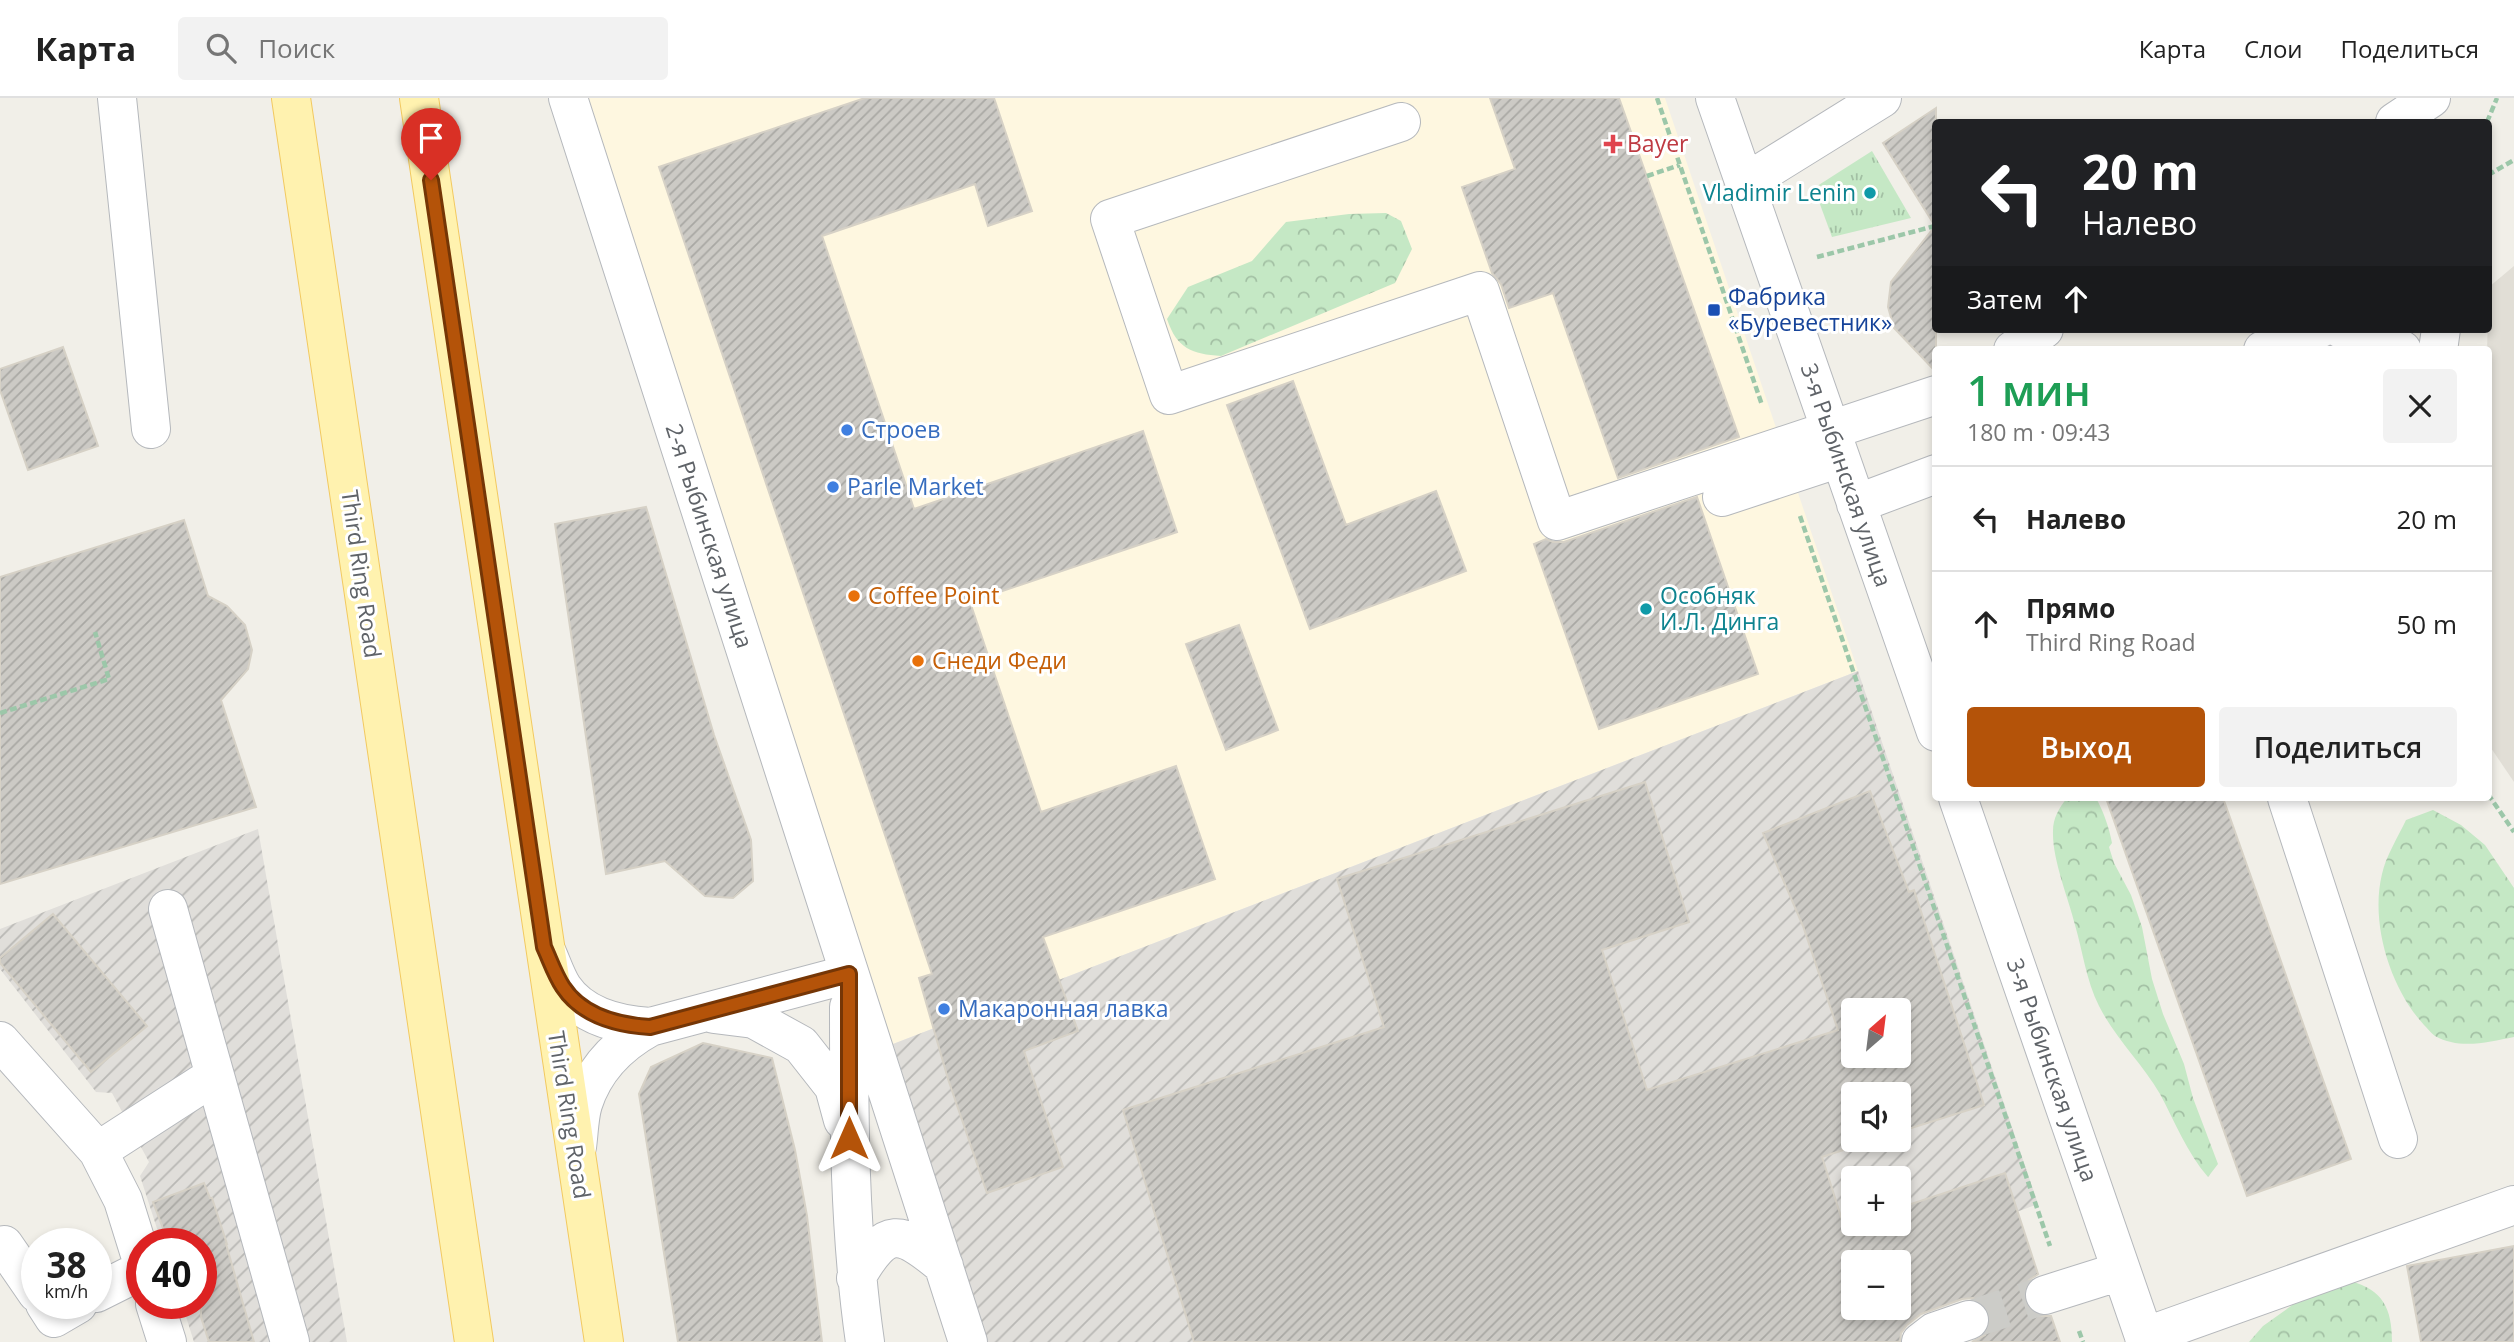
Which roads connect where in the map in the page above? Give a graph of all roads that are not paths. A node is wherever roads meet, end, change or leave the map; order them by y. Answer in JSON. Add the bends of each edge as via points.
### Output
{"nodes":[{"id":1,"x":117,"y":98,"type":"edge"},
{"id":2,"x":291,"y":98,"type":"edge"},
{"id":3,"x":419,"y":98,"type":"edge"},
{"id":4,"x":568,"y":98,"type":"edge"},
{"id":5,"x":1715,"y":98,"type":"edge"},
{"id":6,"x":1882,"y":98,"type":"edge"},
{"id":7,"x":2431,"y":98,"type":"edge"},
{"id":8,"x":2400,"y":119,"type":"edge"},
{"id":9,"x":1401,"y":122,"type":"dead end"},
{"id":10,"x":1745,"y":183,"type":"junction"},
{"id":11,"x":2038,"y":333,"type":"edge"},
{"id":12,"x":2308,"y":333,"type":"edge"},
{"id":13,"x":2353,"y":333,"type":"edge"},
{"id":14,"x":2019,"y":346,"type":"edge"},
{"id":15,"x":2274,"y":346,"type":"edge"},
{"id":16,"x":2390,"y":346,"type":"edge"},
{"id":17,"x":1932,"y":397,"type":"edge"},
{"id":18,"x":150,"y":429,"type":"dead end"},
{"id":19,"x":1835,"y":444,"type":"junction"},
{"id":20,"x":1782,"y":462,"type":"junction"},
{"id":21,"x":1932,"y":476,"type":"edge"},
{"id":22,"x":1722,"y":497,"type":"dead end"},
{"id":23,"x":1856,"y":504,"type":"junction"},
{"id":24,"x":1932,"y":721,"type":"edge"},
{"id":25,"x":1959,"y":801,"type":"edge"},
{"id":26,"x":2288,"y":801,"type":"edge"},
{"id":27,"x":168,"y":909,"type":"dead end"},
{"id":28,"x":544,"y":947,"type":"junction"},
{"id":29,"x":849,"y":974,"type":"junction"},
{"id":30,"x":702,"y":1013,"type":"junction"},
{"id":31,"x":650,"y":1027,"type":"junction"},
{"id":32,"x":0,"y":1041,"type":"edge"},
{"id":33,"x":214,"y":1076,"type":"junction"},
{"id":34,"x":849,"y":1138,"type":"junction"},
{"id":35,"x":2398,"y":1139,"type":"dead end"},
{"id":36,"x":97,"y":1151,"type":"junction"},
{"id":37,"x":576,"y":1159,"type":"junction"},
{"id":38,"x":2514,"y":1205,"type":"edge"},
{"id":39,"x":132,"y":1228,"type":"edge"},
{"id":40,"x":4,"y":1245,"type":"dead end"},
{"id":41,"x":943,"y":1266,"type":"junction"},
{"id":42,"x":21,"y":1270,"type":"edge"},
{"id":43,"x":2121,"y":1271,"type":"junction"},
{"id":44,"x":856,"y":1278,"type":"junction"},
{"id":45,"x":2055,"y":1292,"type":"tunnel mouth"},
{"id":46,"x":160,"y":1319,"type":"edge"},
{"id":47,"x":2145,"y":1339,"type":"edge"},
{"id":48,"x":167,"y":1342,"type":"edge"},
{"id":49,"x":290,"y":1342,"type":"edge"},
{"id":50,"x":474,"y":1342,"type":"edge"},
{"id":51,"x":604,"y":1342,"type":"edge"},
{"id":52,"x":865,"y":1342,"type":"edge"},
{"id":53,"x":968,"y":1342,"type":"edge"}],
"edges":[{"from":1,"to":18,"type":"street"},
{"from":2,"to":50,"type":"main road","name":"Third Ring Road"},
{"from":3,"to":28,"type":"main road","name":"Third Ring Road"},
{"from":4,"to":29,"type":"street","name":"2-я Рыбинская улица"},
{"from":5,"to":10,"type":"street","name":"3-я Рыбинская улица"},
{"from":6,"to":10,"type":"street"},
{"from":7,"to":8,"type":"street"},
{"from":9,"to":20,"type":"street","via":[[1110,219],[1169,395],[1480,291],[1557,521]]},
{"from":10,"to":19,"type":"street","name":"3-я Рыбинская улица"},
{"from":11,"to":14,"type":"street"},
{"from":12,"to":15,"type":"street"},
{"from":13,"to":16,"type":"street"},
{"from":17,"to":19,"type":"street"},
{"from":19,"to":20,"type":"street"},
{"from":19,"to":23,"type":"street","name":"3-я Рыбинская улица"},
{"from":20,"to":22,"type":"street"},
{"from":21,"to":23,"type":"street"},
{"from":23,"to":24,"type":"street","name":"3-я Рыбинская улица"},
{"from":25,"to":43,"type":"street","name":"3-я Рыбинская улица"},
{"from":26,"to":35,"type":"street"},
{"from":27,"to":33,"type":"street"},
{"from":28,"to":31,"type":"street","via":[[564,988],[580,1005],[623,1026]]},
{"from":28,"to":37,"type":"main road","name":"Third Ring Road"},
{"from":29,"to":30,"type":"street"},
{"from":29,"to":34,"type":"street","name":"2-я Рыбинская улица"},
{"from":29,"to":41,"type":"street","name":"2-я Рыбинская улица"},
{"from":30,"to":31,"type":"street"},
{"from":30,"to":34,"type":"street","via":[[754,1019],[801,1045],[834,1087]]},
{"from":31,"to":37,"type":"street","via":[[628,1039],[592,1082],[582,1106]]},
{"from":32,"to":36,"type":"street"},
{"from":33,"to":36,"type":"street"},
{"from":33,"to":49,"type":"street"},
{"from":34,"to":44,"type":"street","name":"2-я Рыбинская улица"},
{"from":36,"to":39,"type":"street","via":[[123,1200]]},
{"from":37,"to":51,"type":"main road","name":"Third Ring Road"},
{"from":38,"to":47,"type":"street"},
{"from":40,"to":42,"type":"street"},
{"from":41,"to":44,"type":"street","via":[[921,1247],[895,1237],[871,1252]]},
{"from":41,"to":53,"type":"street","name":"2-я Рыбинская улица"},
{"from":43,"to":45,"type":"street"},
{"from":43,"to":47,"type":"street","name":"3-я Рыбинская улица"},
{"from":44,"to":52,"type":"street","name":"2-я Рыбинская улица"},
{"from":46,"to":48,"type":"street"}]}
